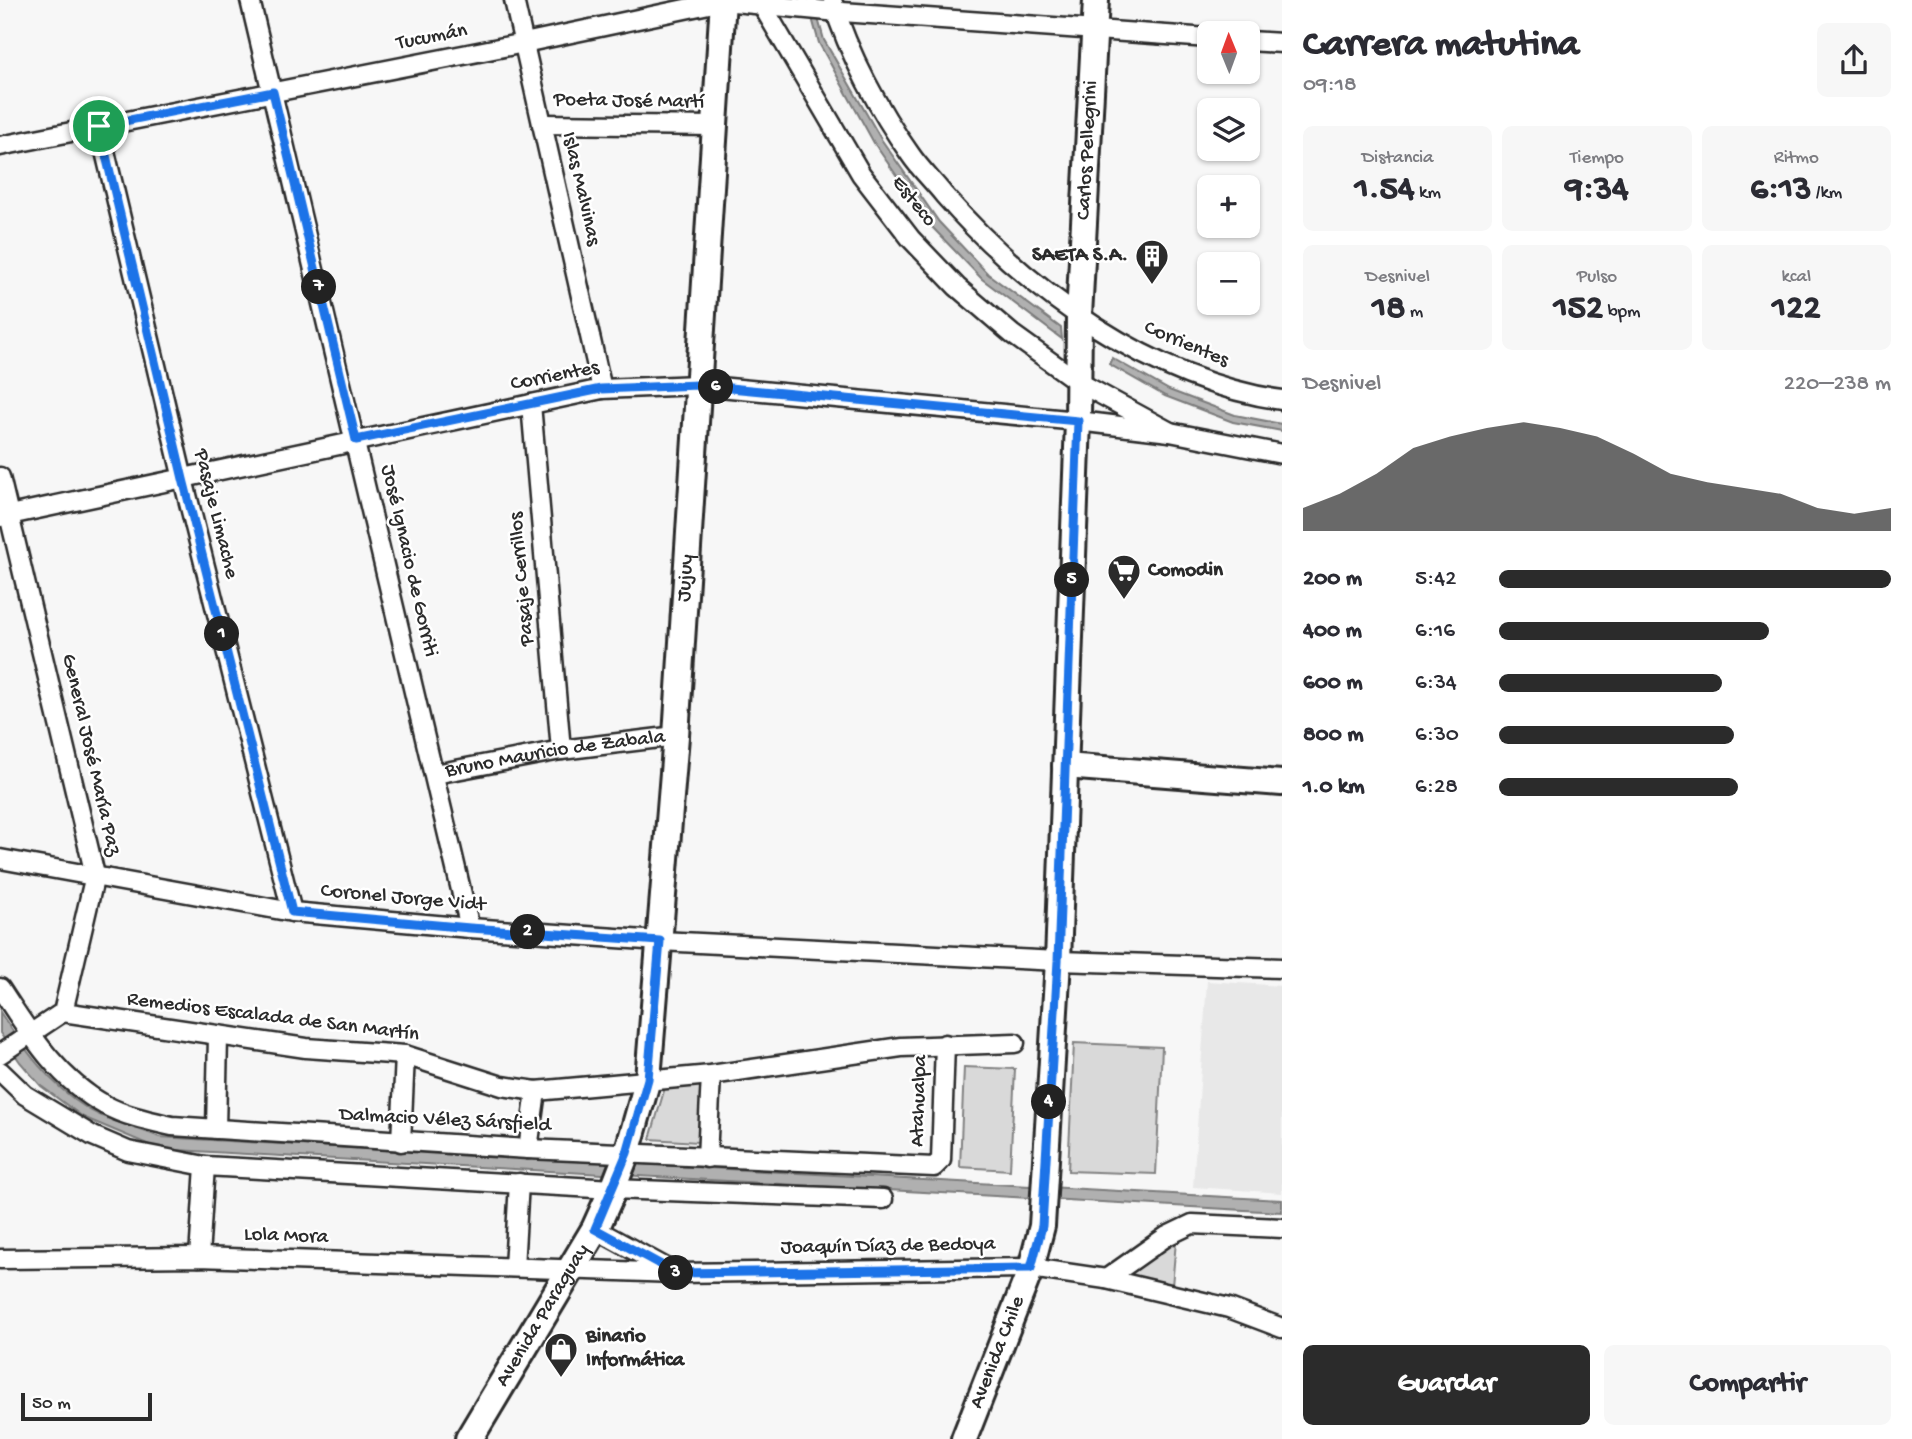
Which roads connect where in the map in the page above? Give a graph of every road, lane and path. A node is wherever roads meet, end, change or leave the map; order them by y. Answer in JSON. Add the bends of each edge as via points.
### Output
{"nodes":[{"id":1,"x":250,"y":0,"type":"edge"},
{"id":2,"x":514,"y":0,"type":"edge"},
{"id":3,"x":723,"y":0,"type":"edge"},
{"id":4,"x":1096,"y":0,"type":"edge"},
{"id":5,"x":762,"y":5,"type":"junction"},
{"id":6,"x":832,"y":7,"type":"edge"},
{"id":7,"x":1094,"y":30,"type":"junction"},
{"id":8,"x":1197,"y":37,"type":"edge"},
{"id":9,"x":1260,"y":42,"type":"edge"},
{"id":10,"x":524,"y":43,"type":"junction"},
{"id":11,"x":1282,"y":43,"type":"edge"},
{"id":12,"x":273,"y":92,"type":"junction"},
{"id":13,"x":542,"y":124,"type":"junction"},
{"id":14,"x":99,"y":126,"type":"junction"},
{"id":15,"x":715,"y":126,"type":"junction"},
{"id":16,"x":0,"y":146,"type":"edge"},
{"id":17,"x":1079,"y":316,"type":"junction"},
{"id":18,"x":1080,"y":383,"type":"junction"},
{"id":19,"x":698,"y":385,"type":"junction"},
{"id":20,"x":601,"y":389,"type":"junction"},
{"id":21,"x":1282,"y":400,"type":"edge"},
{"id":22,"x":531,"y":404,"type":"junction"},
{"id":23,"x":1078,"y":421,"type":"junction"},
{"id":24,"x":1170,"y":432,"type":"junction"},
{"id":25,"x":356,"y":440,"type":"junction"},
{"id":26,"x":1282,"y":454,"type":"edge"},
{"id":27,"x":0,"y":477,"type":"edge"},
{"id":28,"x":183,"y":479,"type":"junction"},
{"id":29,"x":5,"y":516,"type":"edge"},
{"id":30,"x":676,"y":736,"type":"junction"},
{"id":31,"x":561,"y":750,"type":"junction"},
{"id":32,"x":1065,"y":766,"type":"junction"},
{"id":33,"x":435,"y":774,"type":"junction"},
{"id":34,"x":1282,"y":783,"type":"edge"},
{"id":35,"x":0,"y":859,"type":"edge"},
{"id":36,"x":95,"y":875,"type":"junction"},
{"id":37,"x":292,"y":912,"type":"junction"},
{"id":38,"x":470,"y":928,"type":"junction"},
{"id":39,"x":660,"y":941,"type":"junction"},
{"id":40,"x":1058,"y":961,"type":"junction"},
{"id":41,"x":1282,"y":968,"type":"edge"},
{"id":42,"x":0,"y":988,"type":"edge"},
{"id":43,"x":63,"y":1013,"type":"junction"},
{"id":44,"x":30,"y":1034,"type":"junction"},
{"id":45,"x":218,"y":1037,"type":"junction"},
{"id":46,"x":1015,"y":1043,"type":"dead end"},
{"id":47,"x":946,"y":1044,"type":"junction"},
{"id":48,"x":405,"y":1055,"type":"junction"},
{"id":49,"x":0,"y":1060,"type":"edge"},
{"id":50,"x":711,"y":1075,"type":"junction"},
{"id":51,"x":648,"y":1079,"type":"junction"},
{"id":52,"x":536,"y":1091,"type":"junction"},
{"id":53,"x":216,"y":1129,"type":"junction"},
{"id":54,"x":401,"y":1142,"type":"junction"},
{"id":55,"x":528,"y":1149,"type":"junction"},
{"id":56,"x":627,"y":1153,"type":"junction"},
{"id":57,"x":707,"y":1158,"type":"junction"},
{"id":58,"x":941,"y":1160,"type":"joint"},
{"id":59,"x":205,"y":1166,"type":"junction"},
{"id":60,"x":519,"y":1183,"type":"junction"},
{"id":61,"x":613,"y":1189,"type":"junction"},
{"id":62,"x":883,"y":1199,"type":"dead end"},
{"id":63,"x":1042,"y":1226,"type":"joint"},
{"id":64,"x":1282,"y":1228,"type":"edge"},
{"id":65,"x":595,"y":1229,"type":"junction"},
{"id":66,"x":1,"y":1254,"type":"edge"},
{"id":67,"x":199,"y":1257,"type":"junction"},
{"id":68,"x":514,"y":1267,"type":"junction"},
{"id":69,"x":1031,"y":1268,"type":"junction"},
{"id":70,"x":570,"y":1271,"type":"junction"},
{"id":71,"x":676,"y":1273,"type":"junction"},
{"id":72,"x":1105,"y":1279,"type":"junction"},
{"id":73,"x":1282,"y":1328,"type":"edge"},
{"id":74,"x":475,"y":1435,"type":"edge"},
{"id":75,"x":964,"y":1439,"type":"edge"}],
"edges":[{"from":1,"to":12,"type":"street","name":"José Ignacio de Gorriti"},
{"from":2,"to":10,"type":"street","name":"Islas Malvinas"},
{"from":3,"to":5,"type":"street","name":"Tucumán"},
{"from":3,"to":10,"type":"street","name":"Tucumán"},
{"from":3,"to":15,"type":"main road","name":"Jujuy"},
{"from":4,"to":7,"type":"main road","name":"Carlos Pellegrini"},
{"from":5,"to":6,"type":"street","name":"Tucumán"},
{"from":5,"to":18,"type":"street","name":"Esteco","via":[[861,174],[911,239],[993,318]]},
{"from":6,"to":7,"type":"street","name":"Tucumán"},
{"from":6,"to":17,"type":"street","name":"Esteco","via":[[875,99],[910,156],[978,234]]},
{"from":7,"to":8,"type":"street","name":"Tucumán"},
{"from":7,"to":17,"type":"main road","name":"Carlos Pellegrini"},
{"from":9,"to":11,"type":"street"},
{"from":10,"to":12,"type":"street","name":"Tucumán"},
{"from":10,"to":13,"type":"street","name":"Islas Malvinas"},
{"from":12,"to":14,"type":"street","name":"Tucumán"},
{"from":12,"to":25,"type":"street","name":"José Ignacio de Gorriti"},
{"from":13,"to":15,"type":"street","name":"Poeta José Martí"},
{"from":13,"to":20,"type":"street","name":"Islas Malvinas"},
{"from":14,"to":16,"type":"street","name":"Tucumán"},
{"from":14,"to":28,"type":"street","name":"Pasaje Limache"},
{"from":15,"to":19,"type":"main road","name":"Jujuy"},
{"from":17,"to":18,"type":"main road","name":"Carlos Pellegrini"},
{"from":17,"to":21,"type":"street","name":"Corrientes","via":[[1150,358],[1213,384]]},
{"from":18,"to":23,"type":"main road","name":"Carlos Pellegrini"},
{"from":18,"to":24,"type":"street","name":"Corrientes"},
{"from":19,"to":20,"type":"street","name":"Corrientes"},
{"from":19,"to":23,"type":"street","name":"Corrientes"},
{"from":19,"to":30,"type":"main road","name":"Jujuy"},
{"from":20,"to":22,"type":"street","name":"Corrientes"},
{"from":22,"to":25,"type":"street","name":"Corrientes"},
{"from":22,"to":31,"type":"street","name":"Pasaje Cerrillos"},
{"from":23,"to":24,"type":"street","name":"Corrientes"},
{"from":23,"to":32,"type":"main road","name":"Carlos Pellegrini"},
{"from":24,"to":26,"type":"street","name":"Corrientes"},
{"from":25,"to":28,"type":"street","name":"Corrientes"},
{"from":25,"to":33,"type":"street","name":"José Ignacio de Gorriti"},
{"from":27,"to":29,"type":"street","name":"General José María Paz"},
{"from":28,"to":29,"type":"street","name":"Corrientes"},
{"from":28,"to":37,"type":"street","name":"Pasaje Limache"},
{"from":29,"to":36,"type":"street","name":"General José María Paz"},
{"from":30,"to":31,"type":"street","name":"Bruno Mauricio de Zabala"},
{"from":30,"to":39,"type":"main road","name":"Jujuy"},
{"from":31,"to":33,"type":"street","name":"Bruno Mauricio de Zabala"},
{"from":32,"to":34,"type":"main road"},
{"from":32,"to":40,"type":"main road","name":"Carlos Pellegrini"},
{"from":33,"to":38,"type":"street","name":"José Ignacio de Gorriti"},
{"from":35,"to":36,"type":"street","name":"Coronel Jorge Vidt"},
{"from":36,"to":37,"type":"street","name":"Coronel Jorge Vidt"},
{"from":36,"to":43,"type":"street","name":"General José María Paz"},
{"from":37,"to":38,"type":"street","name":"Coronel Jorge Vidt"},
{"from":38,"to":39,"type":"street","name":"Coronel Jorge Vidt"},
{"from":39,"to":40,"type":"street","name":"Coronel Jorge Vidt"},
{"from":39,"to":51,"type":"main road","name":"Jujuy"},
{"from":40,"to":41,"type":"street","name":"Coronel Jorge Vidt"},
{"from":40,"to":63,"type":"main road","name":"Carlos Pellegrini"},
{"from":42,"to":44,"type":"street","name":"Dalmacio Vélez Sársfield"},
{"from":43,"to":44,"type":"street"},
{"from":43,"to":45,"type":"street","name":"Remedios Escalada de San Martín"},
{"from":44,"to":49,"type":"street"},
{"from":44,"to":53,"type":"street","name":"Dalmacio Vélez Sársfield","via":[[63,1074],[106,1106],[172,1126]]},
{"from":45,"to":48,"type":"street","name":"Remedios Escalada de San Martín"},
{"from":45,"to":53,"type":"street"},
{"from":46,"to":47,"type":"street","name":"Remedios Escalada de San Martín"},
{"from":47,"to":50,"type":"street","name":"Remedios Escalada de San Martín","via":[[901,1046]]},
{"from":47,"to":58,"type":"street","name":"Atahualpa"},
{"from":48,"to":52,"type":"street","name":"Remedios Escalada de San Martín","via":[[502,1086]]},
{"from":48,"to":54,"type":"street"},
{"from":49,"to":59,"type":"street","via":[[25,1095],[93,1136],[128,1151]]},
{"from":50,"to":51,"type":"street","name":"Remedios Escalada de San Martín"},
{"from":50,"to":57,"type":"street"},
{"from":51,"to":52,"type":"street","name":"Remedios Escalada de San Martín"},
{"from":51,"to":56,"type":"main road","name":"Jujuy"},
{"from":52,"to":55,"type":"street"},
{"from":53,"to":54,"type":"street","name":"Dalmacio Vélez Sársfield"},
{"from":54,"to":55,"type":"street","name":"Dalmacio Vélez Sársfield"},
{"from":55,"to":56,"type":"street","name":"Dalmacio Vélez Sársfield"},
{"from":56,"to":57,"type":"street","name":"Dalmacio Vélez Sársfield"},
{"from":56,"to":61,"type":"main road","name":"Avenida Paraguay"},
{"from":57,"to":58,"type":"street","name":"Dalmacio Vélez Sársfield","via":[[934,1167]]},
{"from":59,"to":60,"type":"street"},
{"from":59,"to":67,"type":"street"},
{"from":60,"to":61,"type":"street"},
{"from":60,"to":68,"type":"street"},
{"from":61,"to":62,"type":"street"},
{"from":61,"to":65,"type":"main road","name":"Avenida Paraguay"},
{"from":63,"to":69,"type":"main road","name":"Avenida Chile"},
{"from":64,"to":72,"type":"street","via":[[1192,1224]]},
{"from":65,"to":70,"type":"main road","name":"Avenida Paraguay"},
{"from":65,"to":71,"type":"street"},
{"from":66,"to":67,"type":"street","name":"Lola Mora"},
{"from":67,"to":68,"type":"street","name":"Lola Mora"},
{"from":68,"to":70,"type":"street","name":"Lola Mora"},
{"from":69,"to":71,"type":"street","name":"Joaquín Díaz de Bedoya"},
{"from":69,"to":72,"type":"street","name":"Joaquín Díaz de Bedoya"},
{"from":69,"to":75,"type":"main road","name":"Avenida Chile"},
{"from":70,"to":71,"type":"street","name":"Joaquín Díaz de Bedoya"},
{"from":70,"to":74,"type":"main road","name":"Avenida Paraguay"},
{"from":72,"to":73,"type":"street","name":"Joaquín Díaz de Bedoya","via":[[1229,1308]]}]}
